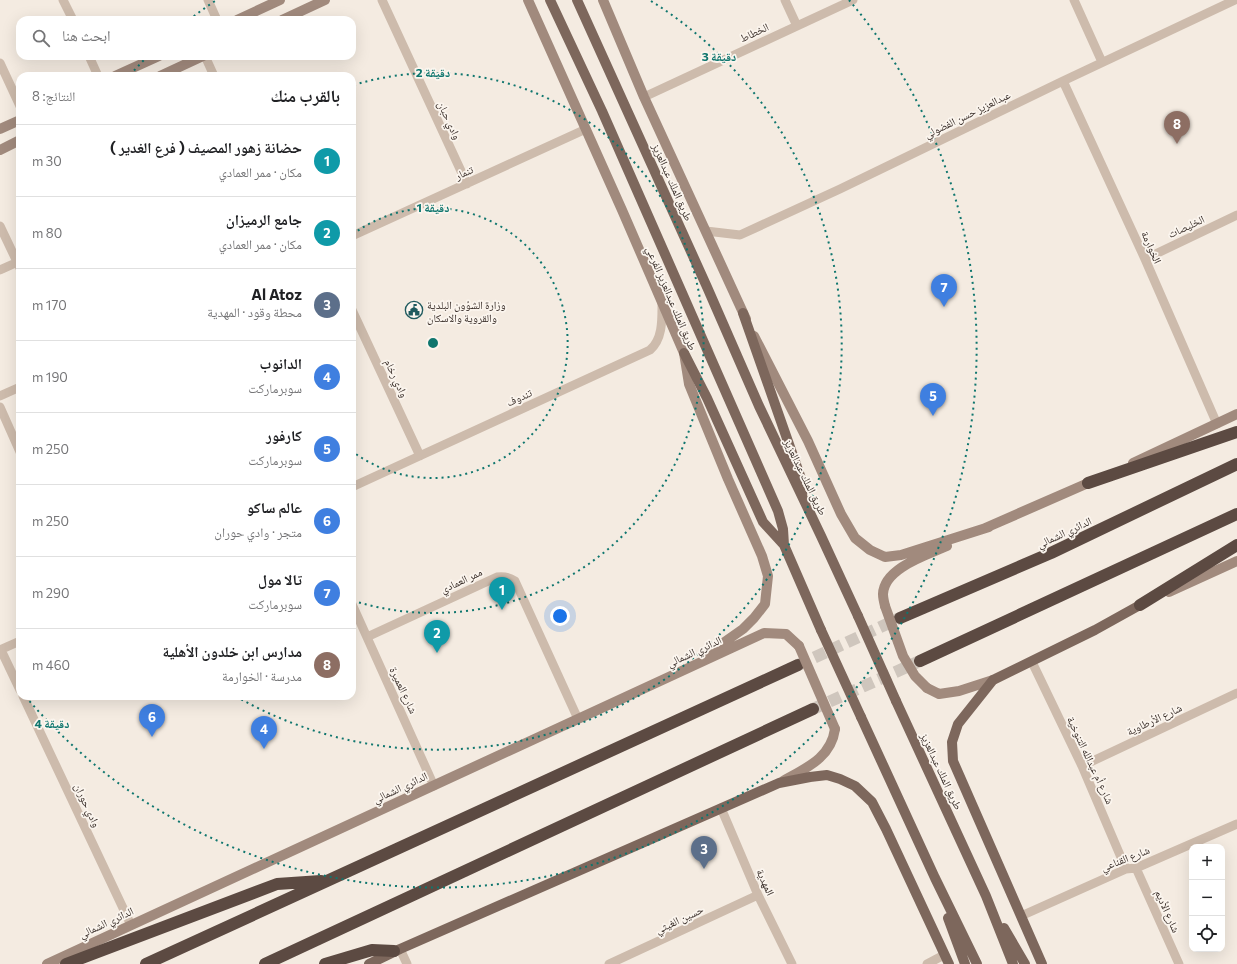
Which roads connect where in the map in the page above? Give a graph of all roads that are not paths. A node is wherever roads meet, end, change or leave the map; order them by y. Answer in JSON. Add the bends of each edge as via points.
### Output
{"nodes":[{"id":1,"x":63,"y":0,"type":"edge"},
{"id":2,"x":208,"y":0,"type":"edge"},
{"id":3,"x":280,"y":0,"type":"edge"},
{"id":4,"x":325,"y":0,"type":"edge"},
{"id":5,"x":382,"y":0,"type":"edge"},
{"id":6,"x":528,"y":0,"type":"edge"},
{"id":7,"x":550,"y":0,"type":"edge"},
{"id":8,"x":577,"y":0,"type":"edge"},
{"id":9,"x":603,"y":0,"type":"edge"},
{"id":10,"x":785,"y":0,"type":"edge"},
{"id":11,"x":853,"y":0,"type":"edge"},
{"id":12,"x":1074,"y":0,"type":"edge"},
{"id":13,"x":1235,"y":0,"type":"edge"},
{"id":14,"x":70,"y":16,"type":"edge"},
{"id":15,"x":215,"y":16,"type":"edge"},
{"id":16,"x":246,"y":16,"type":"edge"},
{"id":17,"x":291,"y":16,"type":"edge"},
{"id":18,"x":797,"y":26,"type":"junction"},
{"id":19,"x":91,"y":60,"type":"edge"},
{"id":20,"x":150,"y":60,"type":"edge"},
{"id":21,"x":195,"y":60,"type":"edge"},
{"id":22,"x":206,"y":60,"type":"edge"},
{"id":23,"x":0,"y":62,"type":"edge"},
{"id":24,"x":1102,"y":62,"type":"junction"},
{"id":25,"x":96,"y":72,"type":"edge"},
{"id":26,"x":124,"y":72,"type":"edge"},
{"id":27,"x":169,"y":72,"type":"edge"},
{"id":28,"x":212,"y":72,"type":"edge"},
{"id":29,"x":1063,"y":81,"type":"junction"},
{"id":30,"x":16,"y":97,"type":"edge"},
{"id":31,"x":644,"y":97,"type":"junction"},
{"id":32,"x":16,"y":122,"type":"edge"},
{"id":33,"x":0,"y":129,"type":"edge"},
{"id":34,"x":586,"y":129,"type":"junction"},
{"id":35,"x":16,"y":142,"type":"edge"},
{"id":36,"x":0,"y":150,"type":"edge"},
{"id":37,"x":466,"y":184,"type":"junction"},
{"id":38,"x":1237,"y":215,"type":"edge"},
{"id":39,"x":0,"y":226,"type":"edge"},
{"id":40,"x":706,"y":231,"type":"junction"},
{"id":41,"x":356,"y":234,"type":"edge"},
{"id":42,"x":16,"y":258,"type":"edge"},
{"id":43,"x":1145,"y":259,"type":"junction"},
{"id":44,"x":16,"y":265,"type":"edge"},
{"id":45,"x":0,"y":270,"type":"edge"},
{"id":46,"x":662,"y":303,"type":"junction"},
{"id":47,"x":743,"y":313,"type":"junction"},
{"id":48,"x":356,"y":319,"type":"edge"},
{"id":49,"x":684,"y":354,"type":"junction"},
{"id":50,"x":16,"y":389,"type":"edge"},
{"id":51,"x":0,"y":396,"type":"edge"},
{"id":52,"x":0,"y":407,"type":"edge"},
{"id":53,"x":1237,"y":414,"type":"edge"},
{"id":54,"x":1217,"y":424,"type":"junction"},
{"id":55,"x":1237,"y":432,"type":"edge"},
{"id":56,"x":16,"y":443,"type":"edge"},
{"id":57,"x":420,"y":456,"type":"junction"},
{"id":58,"x":1237,"y":464,"type":"edge"},
{"id":59,"x":1088,"y":483,"type":"junction"},
{"id":60,"x":356,"y":485,"type":"edge"},
{"id":61,"x":1237,"y":514,"type":"edge"},
{"id":62,"x":988,"y":527,"type":"junction"},
{"id":63,"x":821,"y":536,"type":"junction"},
{"id":64,"x":784,"y":545,"type":"junction"},
{"id":65,"x":1237,"y":545,"type":"edge"},
{"id":66,"x":1237,"y":561,"type":"edge"},
{"id":67,"x":1140,"y":605,"type":"junction"},
{"id":68,"x":356,"y":613,"type":"edge"},
{"id":69,"x":900,"y":618,"type":"tunnel mouth"},
{"id":70,"x":367,"y":637,"type":"junction"},
{"id":71,"x":16,"y":643,"type":"edge"},
{"id":72,"x":1,"y":650,"type":"edge"},
{"id":73,"x":920,"y":661,"type":"tunnel mouth"},
{"id":74,"x":1032,"y":662,"type":"junction"},
{"id":75,"x":798,"y":665,"type":"tunnel mouth"},
{"id":76,"x":685,"y":670,"type":"junction"},
{"id":77,"x":993,"y":680,"type":"junction"},
{"id":78,"x":16,"y":682,"type":"edge"},
{"id":79,"x":1237,"y":693,"type":"edge"},
{"id":80,"x":25,"y":700,"type":"edge"},
{"id":81,"x":813,"y":709,"type":"tunnel mouth"},
{"id":82,"x":578,"y":719,"type":"junction"},
{"id":83,"x":1082,"y":766,"type":"junction"},
{"id":84,"x":779,"y":783,"type":"junction"},
{"id":85,"x":434,"y":786,"type":"junction"},
{"id":86,"x":721,"y":808,"type":"junction"},
{"id":87,"x":1237,"y":824,"type":"edge"},
{"id":88,"x":1131,"y":869,"type":"junction"},
{"id":89,"x":935,"y":878,"type":"junction"},
{"id":90,"x":328,"y":880,"type":"junction"},
{"id":91,"x":758,"y":895,"type":"junction"},
{"id":92,"x":986,"y":896,"type":"junction"},
{"id":93,"x":1021,"y":916,"type":"junction"},
{"id":94,"x":131,"y":925,"type":"junction"},
{"id":95,"x":397,"y":950,"type":"junction"},
{"id":96,"x":946,"y":960,"type":"edge"},
{"id":97,"x":47,"y":964,"type":"edge"},
{"id":98,"x":66,"y":964,"type":"edge"},
{"id":99,"x":146,"y":964,"type":"edge"},
{"id":100,"x":265,"y":964,"type":"edge"},
{"id":101,"x":325,"y":964,"type":"edge"},
{"id":102,"x":369,"y":964,"type":"edge"},
{"id":103,"x":407,"y":964,"type":"edge"},
{"id":104,"x":610,"y":964,"type":"edge"},
{"id":105,"x":792,"y":964,"type":"edge"},
{"id":106,"x":927,"y":964,"type":"edge"},
{"id":107,"x":964,"y":964,"type":"edge"},
{"id":108,"x":978,"y":964,"type":"edge"},
{"id":109,"x":1013,"y":964,"type":"edge"},
{"id":110,"x":1025,"y":964,"type":"edge"},
{"id":111,"x":1042,"y":964,"type":"edge"},
{"id":112,"x":1179,"y":964,"type":"edge"}],
"edges":[{"from":1,"to":14,"type":"street"},
{"from":2,"to":15,"type":"street"},
{"from":3,"to":16,"type":"street"},
{"from":4,"to":17,"type":"street"},
{"from":5,"to":37,"type":"street","name":"وادي حبان"},
{"from":6,"to":34,"type":"street","name":"طريق الملك عبدالعزيز الفرعي"},
{"from":7,"to":64,"type":"main road","via":[[602,111],[778,511]]},
{"from":8,"to":63,"type":"main road","name":"طريق الملك عبدالعزيز","via":[[759,406]]},
{"from":9,"to":31,"type":"street"},
{"from":10,"to":18,"type":"street"},
{"from":11,"to":18,"type":"street","name":"الخطاط"},
{"from":12,"to":24,"type":"street"},
{"from":13,"to":24,"type":"street","name":"عبدالعزيز حسن الفضولي"},
{"from":18,"to":31,"type":"street","name":"الخطاط"},
{"from":19,"to":25,"type":"street"},
{"from":20,"to":26,"type":"street"},
{"from":21,"to":27,"type":"street"},
{"from":22,"to":28,"type":"street"},
{"from":23,"to":30,"type":"street"},
{"from":24,"to":29,"type":"street","name":"عبدالعزيز حسن الفضولي"},
{"from":29,"to":40,"type":"street","name":"عبدالعزيز حسن الفضولي","via":[[740,235]]},
{"from":29,"to":43,"type":"street","name":"الخوارمة"},
{"from":31,"to":40,"type":"street"},
{"from":32,"to":33,"type":"street"},
{"from":34,"to":37,"type":"street","name":"تنمار"},
{"from":34,"to":46,"type":"street","name":"طريق الملك عبدالعزيز الفرعي"},
{"from":35,"to":36,"type":"street"},
{"from":37,"to":41,"type":"street","name":"تنمار"},
{"from":38,"to":43,"type":"street","name":"الخليصات"},
{"from":39,"to":42,"type":"street"},
{"from":40,"to":47,"type":"street"},
{"from":43,"to":54,"type":"street","name":"الخوارمة"},
{"from":44,"to":45,"type":"street"},
{"from":46,"to":49,"type":"street","name":"طريق الملك عبدالعزيز الفرعي"},
{"from":46,"to":57,"type":"street","name":"تندوف","via":[[658,340],[656,346],[650,350]]},
{"from":47,"to":62,"type":"street","via":[[855,538],[870,550],[885,557],[901,555]]},
{"from":47,"to":63,"type":"main road"},
{"from":48,"to":57,"type":"street","name":"وادي رخام"},
{"from":49,"to":64,"type":"main road","via":[[707,398],[763,522]]},
{"from":49,"to":76,"type":"street","name":"طريق الملك عبدالعزيز الفرعي","via":[[689,384],[762,556],[768,576],[765,604],[754,618],[743,629]]},
{"from":50,"to":51,"type":"street"},
{"from":52,"to":56,"type":"street"},
{"from":53,"to":54,"type":"street"},
{"from":54,"to":59,"type":"street"},
{"from":55,"to":59,"type":"highway"},
{"from":57,"to":60,"type":"street","name":"تندوف"},
{"from":58,"to":69,"type":"highway","name":"الدائري الشمالي","via":[[1051,553]]},
{"from":59,"to":62,"type":"street"},
{"from":61,"to":73,"type":"highway"},
{"from":62,"to":77,"type":"street","bridge":true,"via":[[897,570],[886,583],[883,594],[904,656],[915,676],[927,688],[939,694],[959,691]]},
{"from":63,"to":92,"type":"main road","name":"طريق الملك عبدالعزيز","bridge":true},
{"from":64,"to":89,"type":"main road","bridge":true},
{"from":65,"to":67,"type":"highway"},
{"from":66,"to":67,"type":"street"},
{"from":67,"to":74,"type":"main road"},
{"from":68,"to":70,"type":"street","name":"شارع العميرة"},
{"from":70,"to":82,"type":"street","name":"ممر العمادي","via":[[497,577],[511,578],[515,581]]},
{"from":70,"to":85,"type":"street","name":"شارع العميرة"},
{"from":71,"to":72,"type":"street"},
{"from":72,"to":78,"type":"street"},
{"from":74,"to":77,"type":"main road"},
{"from":74,"to":83,"type":"street","name":"شارع أم عبدالله التنوخية"},
{"from":75,"to":90,"type":"highway"},
{"from":76,"to":82,"type":"street","name":"الدائري الشمالي"},
{"from":76,"to":84,"type":"street","name":"الدائري الشمالي","bridge":true,"via":[[764,633],[786,634],[799,646],[835,729],[834,739],[813,764]]},
{"from":77,"to":93,"type":"main road","via":[[958,724],[952,742],[953,760]]},
{"from":79,"to":83,"type":"street","name":"شارع الأرطاوية"},
{"from":80,"to":94,"type":"street","name":"وادي حوران"},
{"from":81,"to":100,"type":"highway"},
{"from":82,"to":85,"type":"street","name":"الدائري الشمالي"},
{"from":83,"to":88,"type":"street","name":"شارع أم عبدالله التنوخية"},
{"from":84,"to":86,"type":"main road"},
{"from":84,"to":96,"type":"main road","via":[[827,776],[855,786],[872,802]]},
{"from":85,"to":94,"type":"street","name":"الدائري الشمالي"},
{"from":86,"to":91,"type":"street","name":"المهدية"},
{"from":86,"to":95,"type":"main road"},
{"from":87,"to":88,"type":"street","name":"شارع القناعي"},
{"from":88,"to":93,"type":"street","name":"شارع القناعي"},
{"from":88,"to":112,"type":"street","name":"شارع الأديم"},
{"from":89,"to":107,"type":"main road"},
{"from":89,"to":108,"type":"main road"},
{"from":90,"to":98,"type":"highway","via":[[277,884]]},
{"from":90,"to":99,"type":"highway"},
{"from":91,"to":104,"type":"street","name":"حسين الغيثي"},
{"from":91,"to":105,"type":"street","name":"المهدية"},
{"from":92,"to":109,"type":"main road","name":"طريق الملك عبدالعزيز"},
{"from":92,"to":110,"type":"main road"},
{"from":93,"to":111,"type":"main road"},
{"from":94,"to":97,"type":"street","name":"الدائري الشمالي"},
{"from":95,"to":101,"type":"highway","via":[[372,950]]},
{"from":95,"to":102,"type":"main road"},
{"from":95,"to":103,"type":"street"},
{"from":96,"to":106,"type":"street"}]}
